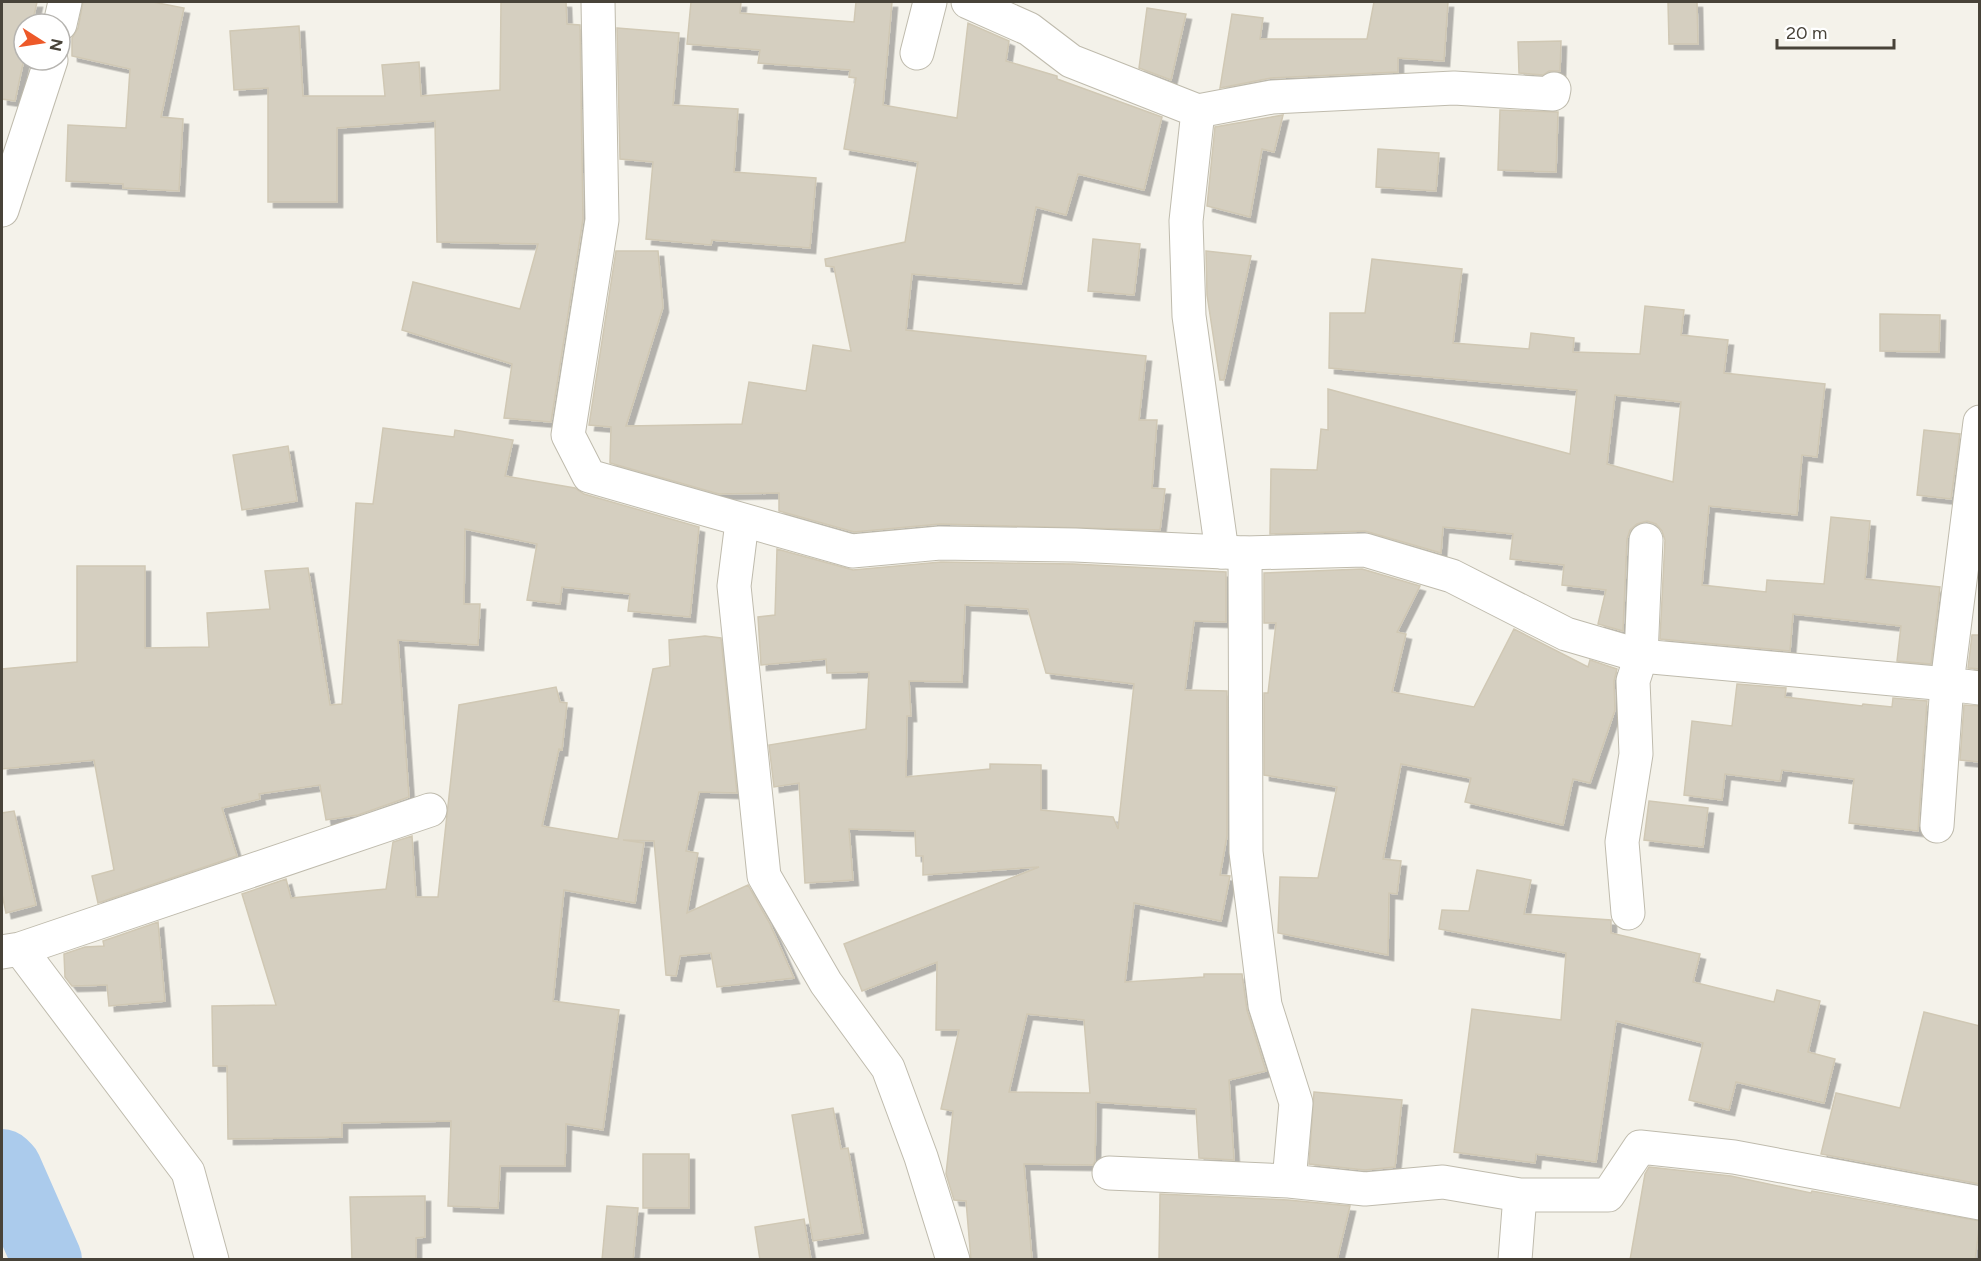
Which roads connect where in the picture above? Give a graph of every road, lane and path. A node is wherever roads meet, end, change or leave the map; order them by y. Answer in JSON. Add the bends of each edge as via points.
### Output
{"nodes":[{"id":1,"x":598,"y":2,"type":"edge"},
{"id":2,"x":930,"y":2,"type":"edge"},
{"id":3,"x":968,"y":2,"type":"edge"},
{"id":4,"x":917,"y":53,"type":"dead end"},
{"id":5,"x":47,"y":72,"type":"edge"},
{"id":6,"x":1554,"y":89,"type":"dead end"},
{"id":7,"x":1198,"y":111,"type":"junction"},
{"id":8,"x":2,"y":210,"type":"edge"},
{"id":9,"x":1980,"y":422,"type":"edge"},
{"id":10,"x":742,"y":522,"type":"junction"},
{"id":11,"x":1646,"y":540,"type":"dead end"},
{"id":12,"x":1233,"y":552,"type":"junction"},
{"id":13,"x":1970,"y":582,"type":"edge"},
{"id":14,"x":1641,"y":656,"type":"junction"},
{"id":15,"x":1947,"y":684,"type":"junction"},
{"id":16,"x":1980,"y":688,"type":"edge"},
{"id":17,"x":430,"y":810,"type":"dead end"},
{"id":18,"x":1937,"y":826,"type":"dead end"},
{"id":19,"x":1628,"y":913,"type":"dead end"},
{"id":20,"x":11,"y":950,"type":"edge"},
{"id":21,"x":1109,"y":1173,"type":"dead end"},
{"id":22,"x":1289,"y":1181,"type":"junction"},
{"id":23,"x":1520,"y":1196,"type":"junction"},
{"id":24,"x":1980,"y":1203,"type":"edge"},
{"id":25,"x":212,"y":1260,"type":"edge"},
{"id":26,"x":953,"y":1260,"type":"edge"},
{"id":27,"x":1515,"y":1260,"type":"edge"}],
"edges":[{"from":1,"to":10,"type":"street","via":[[602,220],[568,435],[590,476]]},
{"from":2,"to":4,"type":"street"},
{"from":3,"to":7,"type":"street","via":[[1029,29],[1071,61]]},
{"from":5,"to":8,"type":"street"},
{"from":6,"to":7,"type":"street","via":[[1553,94],[1454,88],[1272,97]]},
{"from":7,"to":12,"type":"street","via":[[1186,220],[1189,316]]},
{"from":9,"to":13,"type":"street"},
{"from":10,"to":12,"type":"street","via":[[852,551],[940,543]]},
{"from":10,"to":26,"type":"street","via":[[734,586],[764,876],[826,983],[888,1068]]},
{"from":11,"to":14,"type":"street"},
{"from":12,"to":14,"type":"street","via":[[1365,550],[1452,576],[1566,634]]},
{"from":12,"to":22,"type":"street","via":[[1246,852],[1265,1005],[1296,1103]]},
{"from":13,"to":15,"type":"street"},
{"from":14,"to":15,"type":"street"},
{"from":14,"to":19,"type":"street","via":[[1634,681],[1636,754],[1622,842]]},
{"from":15,"to":16,"type":"street"},
{"from":15,"to":18,"type":"street"},
{"from":17,"to":20,"type":"street"},
{"from":20,"to":25,"type":"street","via":[[188,1172]]},
{"from":21,"to":22,"type":"street"},
{"from":22,"to":23,"type":"street","via":[[1365,1189],[1443,1182]]},
{"from":23,"to":24,"type":"street","via":[[1608,1195],[1640,1147],[1734,1157]]},
{"from":23,"to":27,"type":"street"}]}
